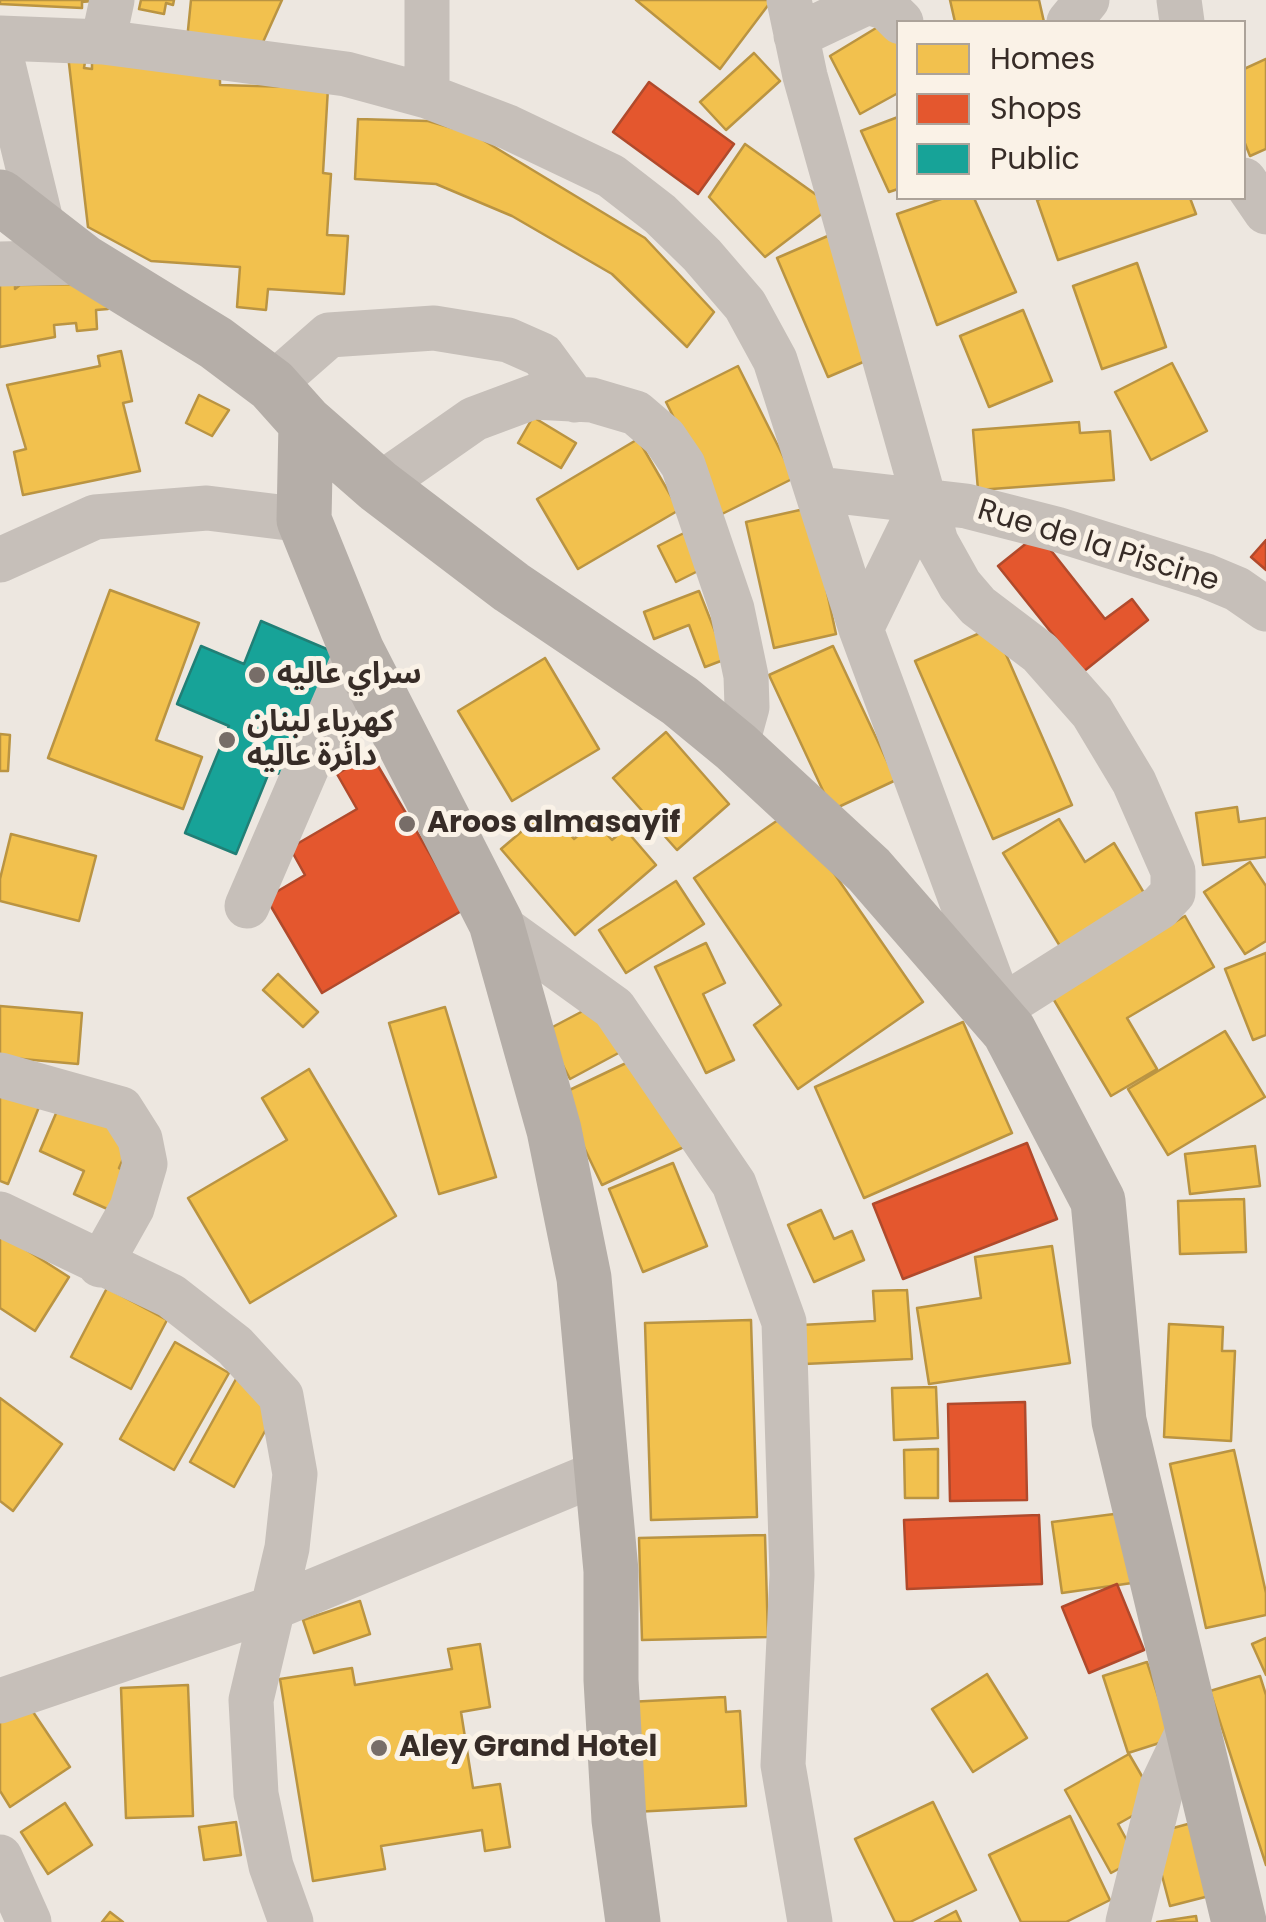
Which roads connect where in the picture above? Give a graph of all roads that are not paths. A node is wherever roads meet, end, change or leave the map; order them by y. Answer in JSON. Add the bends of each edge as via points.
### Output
{"nodes":[{"id":1,"x":427,"y":0,"type":"edge"},
{"id":2,"x":1088,"y":0,"type":"edge"},
{"id":3,"x":792,"y":18,"type":"edge"},
{"id":4,"x":898,"y":20,"type":"edge"},
{"id":5,"x":1072,"y":20,"type":"edge"},
{"id":6,"x":108,"y":21,"type":"edge"},
{"id":7,"x":0,"y":38,"type":"edge"},
{"id":8,"x":0,"y":52,"type":"edge"},
{"id":9,"x":427,"y":96,"type":"junction"},
{"id":10,"x":1246,"y":183,"type":"edge"},
{"id":11,"x":0,"y":197,"type":"edge"},
{"id":12,"x":1266,"y":212,"type":"edge"},
{"id":13,"x":64,"y":248,"type":"junction"},
{"id":14,"x":0,"y":264,"type":"edge"},
{"id":15,"x":575,"y":400,"type":"junction"},
{"id":16,"x":289,"y":404,"type":"junction"},
{"id":17,"x":378,"y":486,"type":"junction"},
{"id":18,"x":818,"y":489,"type":"junction"},
{"id":19,"x":924,"y":500,"type":"junction"},
{"id":20,"x":304,"y":520,"type":"junction"},
{"id":21,"x":0,"y":560,"type":"edge"},
{"id":22,"x":1266,"y":609,"type":"edge"},
{"id":23,"x":860,"y":628,"type":"junction"},
{"id":24,"x":357,"y":651,"type":"junction"},
{"id":25,"x":736,"y":747,"type":"junction"},
{"id":26,"x":247,"y":906,"type":"dead end"},
{"id":27,"x":496,"y":923,"type":"junction"},
{"id":28,"x":1005,"y":1019,"type":"junction"},
{"id":29,"x":0,"y":1075,"type":"edge"},
{"id":30,"x":0,"y":1214,"type":"edge"},
{"id":31,"x":100,"y":1265,"type":"junction"},
{"id":32,"x":603,"y":1471,"type":"junction"},
{"id":33,"x":270,"y":1609,"type":"junction"},
{"id":34,"x":0,"y":1701,"type":"edge"},
{"id":35,"x":1193,"y":1721,"type":"junction"},
{"id":36,"x":0,"y":1857,"type":"edge"},
{"id":37,"x":28,"y":1922,"type":"edge"},
{"id":38,"x":292,"y":1922,"type":"edge"},
{"id":39,"x":633,"y":1922,"type":"edge"},
{"id":40,"x":810,"y":1922,"type":"edge"},
{"id":41,"x":1128,"y":1922,"type":"edge"},
{"id":42,"x":1239,"y":1922,"type":"edge"}],
"edges":[{"from":1,"to":9,"type":"street"},
{"from":2,"to":5,"type":"street"},
{"from":3,"to":4,"type":"street","via":[[868,2],[888,8]]},
{"from":3,"to":19,"type":"street"},
{"from":6,"to":7,"type":"street"},
{"from":6,"to":9,"type":"street"},
{"from":8,"to":13,"type":"street"},
{"from":9,"to":18,"type":"street","via":[[611,176],[702,254],[764,336]]},
{"from":10,"to":12,"type":"street"},
{"from":11,"to":13,"type":"main road"},
{"from":13,"to":14,"type":"street"},
{"from":13,"to":16,"type":"main road","via":[[216,342]]},
{"from":15,"to":16,"type":"street","via":[[542,355],[508,340],[434,328],[329,335]]},
{"from":15,"to":17,"type":"street","via":[[533,396],[474,419]]},
{"from":15,"to":25,"type":"street","via":[[636,413],[683,465],[732,609],[746,676]]},
{"from":16,"to":17,"type":"main road"},
{"from":16,"to":20,"type":"main road"},
{"from":17,"to":25,"type":"main road"},
{"from":18,"to":19,"type":"street","name":"Rue de la Piscine"},
{"from":18,"to":23,"type":"street"},
{"from":19,"to":22,"type":"street","name":"Rue de la Piscine","via":[[1056,529],[1176,566],[1238,589]]},
{"from":19,"to":23,"type":"street"},
{"from":19,"to":28,"type":"street","via":[[936,542],[960,585],[1040,653],[1092,712],[1134,782],[1173,871],[1173,893],[1160,908]]},
{"from":20,"to":21,"type":"street","via":[[207,508],[95,518]]},
{"from":20,"to":24,"type":"main road"},
{"from":23,"to":28,"type":"street"},
{"from":24,"to":26,"type":"street"},
{"from":24,"to":27,"type":"main road"},
{"from":25,"to":28,"type":"main road","via":[[869,870]]},
{"from":27,"to":32,"type":"main road","via":[[554,1130],[584,1278]]},
{"from":27,"to":40,"type":"street","via":[[614,1008],[734,1184],[784,1322],[792,1575],[783,1765]]},
{"from":28,"to":35,"type":"main road","via":[[1098,1200],[1119,1421]]},
{"from":29,"to":31,"type":"street","via":[[121,1109],[140,1139],[145,1164],[132,1208]]},
{"from":30,"to":31,"type":"street"},
{"from":31,"to":33,"type":"street","via":[[171,1296],[235,1346],[281,1396],[295,1474],[287,1548]]},
{"from":32,"to":33,"type":"street"},
{"from":32,"to":39,"type":"main road","via":[[620,1820]]},
{"from":33,"to":34,"type":"street"},
{"from":33,"to":38,"type":"street","via":[[250,1700],[256,1794],[271,1866]]},
{"from":35,"to":41,"type":"street","via":[[1162,1786]]},
{"from":35,"to":42,"type":"main road"},
{"from":36,"to":37,"type":"street"}]}
